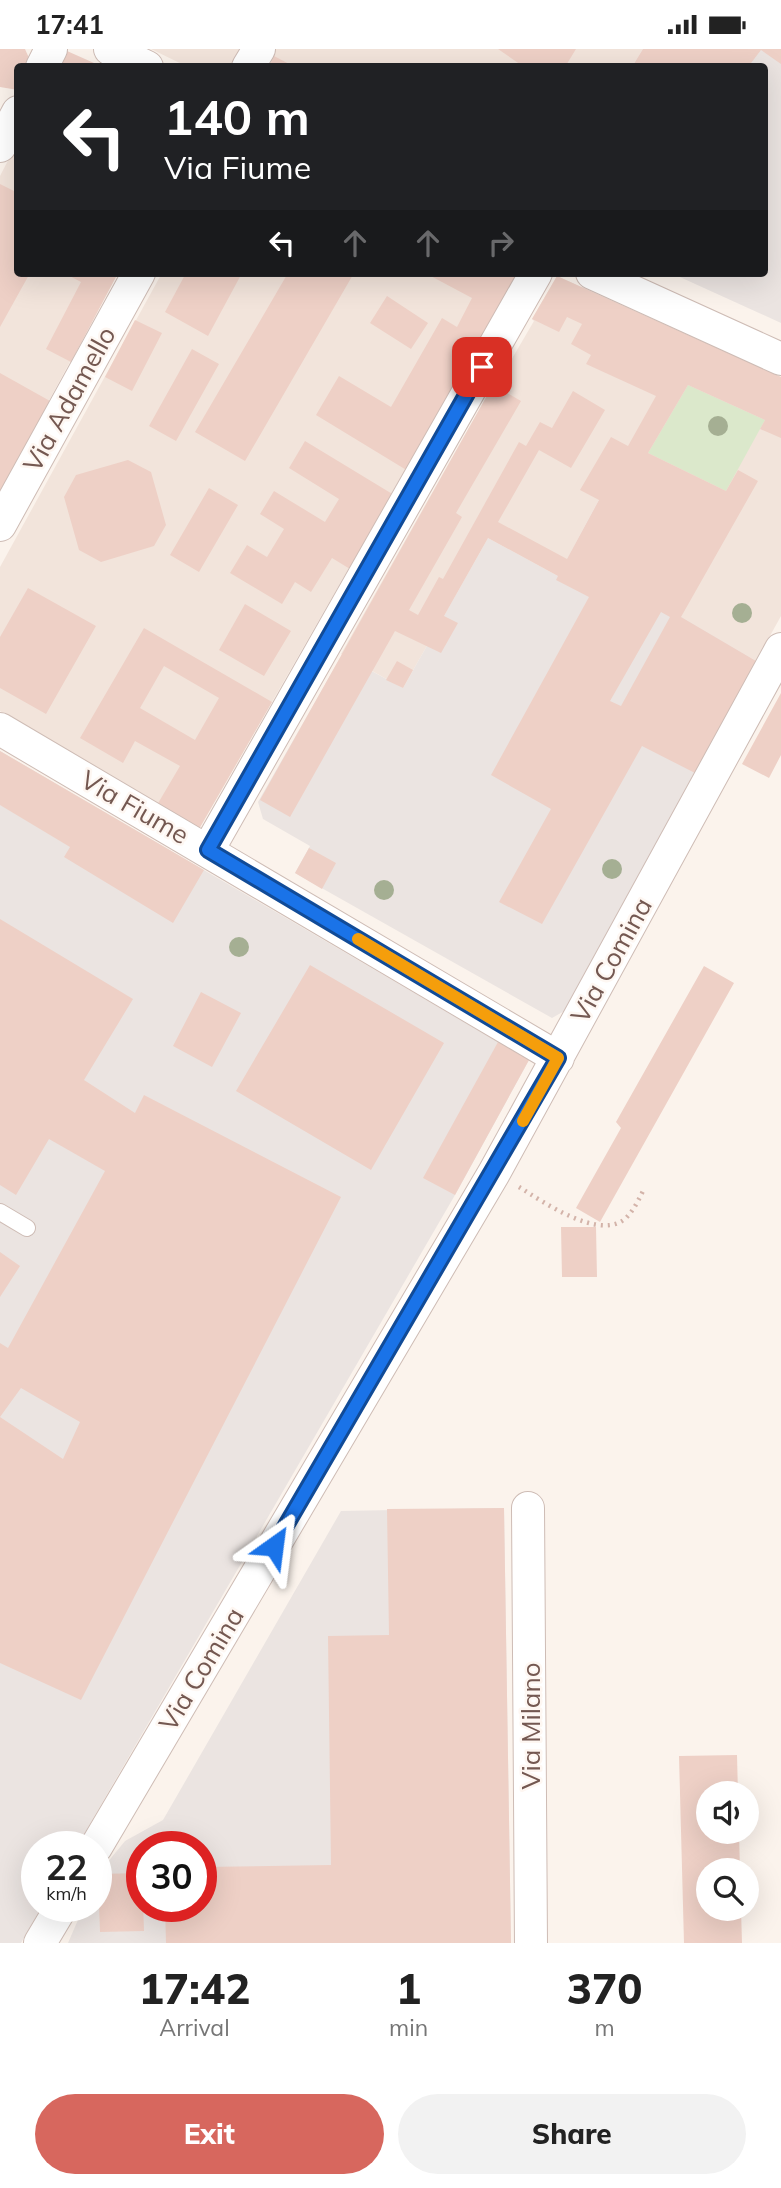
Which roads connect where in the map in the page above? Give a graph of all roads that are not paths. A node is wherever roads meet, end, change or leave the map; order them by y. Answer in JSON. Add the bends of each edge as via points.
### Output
{"nodes":[{"id":1,"x":110,"y":49,"type":"edge"},
{"id":2,"x":139,"y":63,"type":"edge"},
{"id":3,"x":14,"y":120,"type":"edge"},
{"id":4,"x":0,"y":146,"type":"edge"},
{"id":5,"x":137,"y":277,"type":"edge"},
{"id":6,"x":534,"y":277,"type":"edge"},
{"id":7,"x":601,"y":277,"type":"edge"},
{"id":8,"x":781,"y":359,"type":"edge"},
{"id":9,"x":0,"y":525,"type":"edge"},
{"id":10,"x":781,"y":649,"type":"edge"},
{"id":11,"x":0,"y":729,"type":"edge"},
{"id":12,"x":208,"y":850,"type":"junction"},
{"id":13,"x":558,"y":1058,"type":"junction"},
{"id":14,"x":0,"y":1212,"type":"edge"},
{"id":15,"x":27,"y":1228,"type":"dead end"},
{"id":16,"x":528,"y":1508,"type":"dead end"},
{"id":17,"x":105,"y":1831,"type":"edge"},
{"id":18,"x":52,"y":1922,"type":"edge"},
{"id":19,"x":40,"y":1943,"type":"edge"},
{"id":20,"x":531,"y":1943,"type":"edge"}],
"edges":[{"from":1,"to":2,"type":"street"},
{"from":3,"to":4,"type":"street"},
{"from":5,"to":9,"type":"street","name":"Via Adamello"},
{"from":6,"to":12,"type":"street"},
{"from":7,"to":8,"type":"street"},
{"from":10,"to":13,"type":"street","name":"Via Comina"},
{"from":11,"to":12,"type":"street","name":"Via Fiume"},
{"from":12,"to":13,"type":"street","name":"Via Fiume"},
{"from":13,"to":17,"type":"street","name":"Via Comina"},
{"from":14,"to":15,"type":"lane"},
{"from":16,"to":20,"type":"street","name":"Via Milano"},
{"from":18,"to":19,"type":"street"}]}
